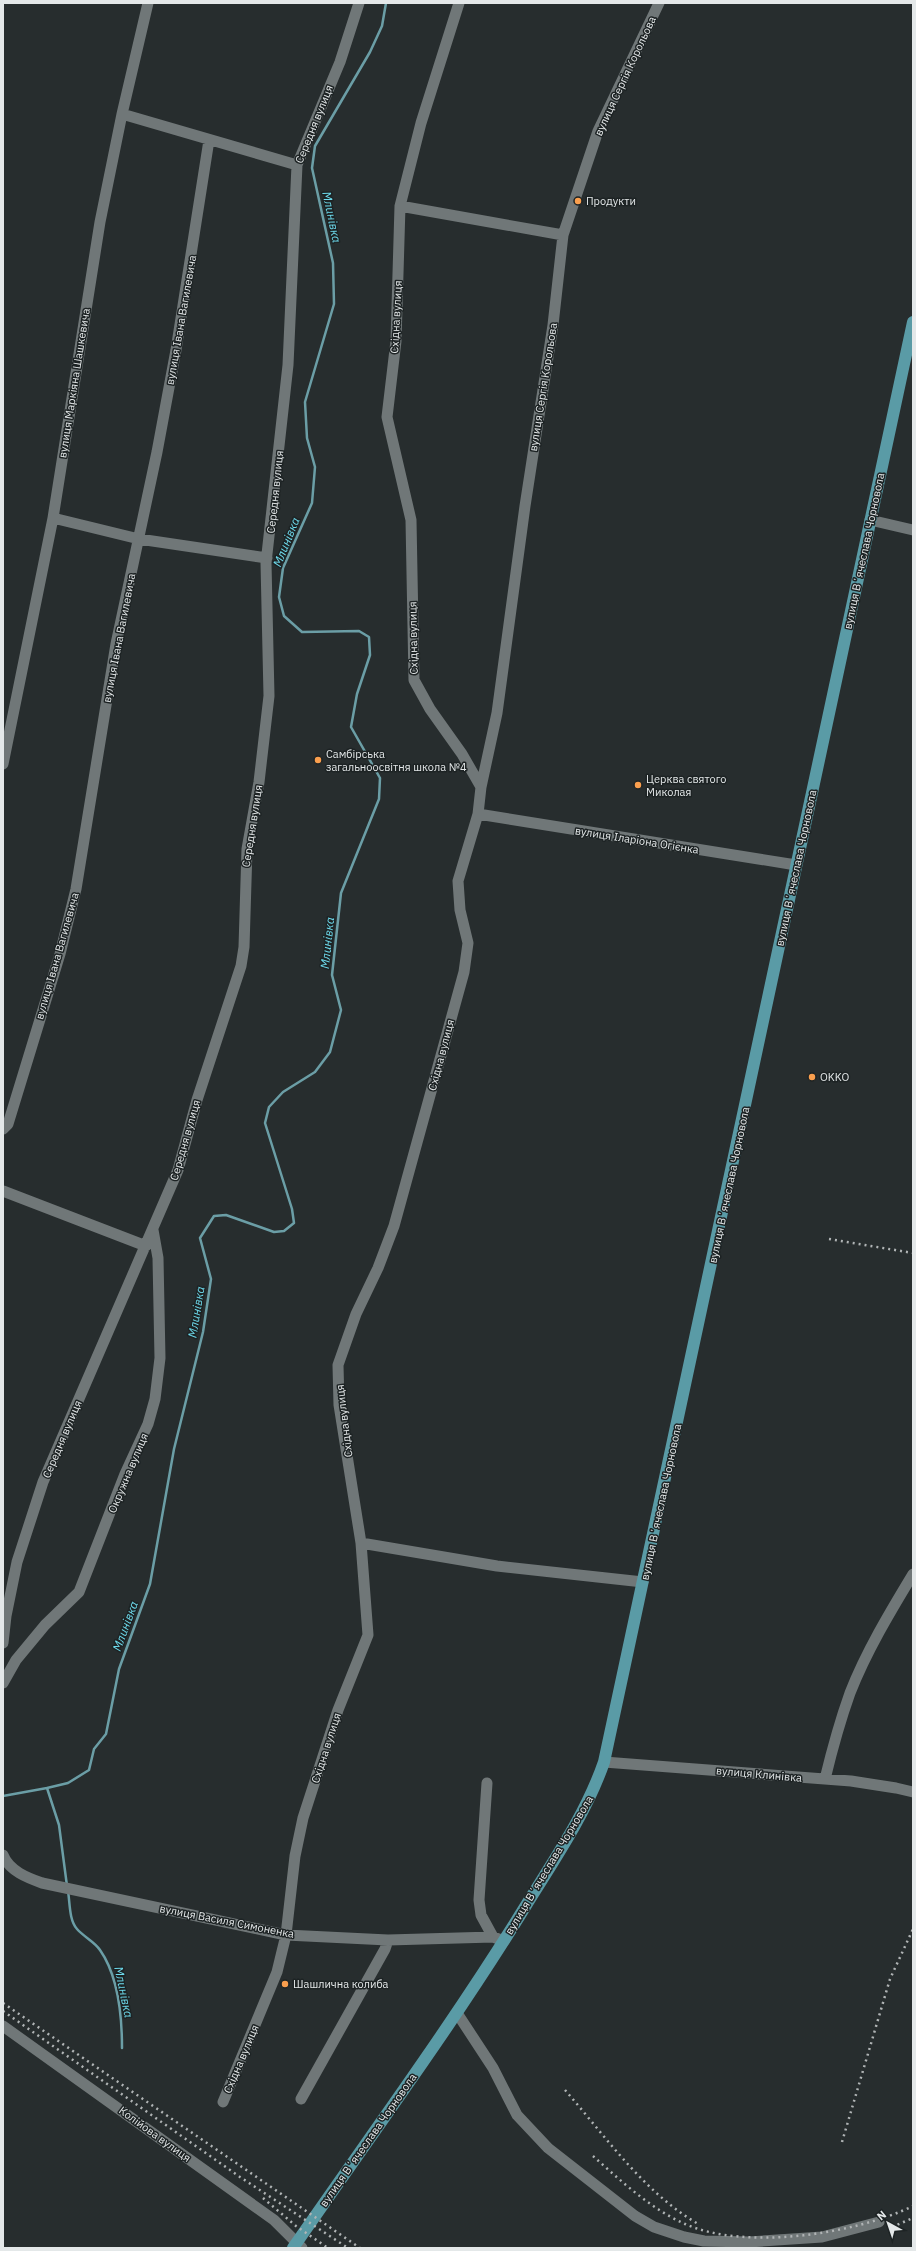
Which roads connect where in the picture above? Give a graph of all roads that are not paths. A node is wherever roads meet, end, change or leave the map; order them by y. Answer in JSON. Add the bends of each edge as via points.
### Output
{"nodes":[{"id":1,"x":148,"y":3,"type":"edge"},
{"id":2,"x":359,"y":3,"type":"edge"},
{"id":3,"x":459,"y":3,"type":"edge"},
{"id":4,"x":659,"y":3,"type":"edge"},
{"id":5,"x":122,"y":114,"type":"junction"},
{"id":6,"x":209,"y":140,"type":"junction"},
{"id":7,"x":297,"y":165,"type":"junction"},
{"id":8,"x":400,"y":206,"type":"junction"},
{"id":9,"x":563,"y":235,"type":"junction"},
{"id":10,"x":913,"y":322,"type":"edge"},
{"id":11,"x":53,"y":518,"type":"junction"},
{"id":12,"x":870,"y":520,"type":"junction"},
{"id":13,"x":913,"y":530,"type":"edge"},
{"id":14,"x":139,"y":539,"type":"junction"},
{"id":15,"x":267,"y":558,"type":"junction"},
{"id":16,"x":3,"y":764,"type":"edge"},
{"id":17,"x":481,"y":787,"type":"junction"},
{"id":18,"x":478,"y":814,"type":"junction"},
{"id":19,"x":796,"y":865,"type":"junction"},
{"id":20,"x":3,"y":1129,"type":"edge"},
{"id":21,"x":3,"y":1191,"type":"edge"},
{"id":22,"x":153,"y":1230,"type":"junction"},
{"id":23,"x":146,"y":1246,"type":"junction"},
{"id":24,"x":361,"y":1543,"type":"junction"},
{"id":25,"x":913,"y":1574,"type":"edge"},
{"id":26,"x":643,"y":1582,"type":"junction"},
{"id":27,"x":3,"y":1643,"type":"edge"},
{"id":28,"x":3,"y":1683,"type":"edge"},
{"id":29,"x":604,"y":1762,"type":"junction"},
{"id":30,"x":826,"y":1779,"type":"junction"},
{"id":31,"x":487,"y":1783,"type":"dead end"},
{"id":32,"x":913,"y":1792,"type":"edge"},
{"id":33,"x":4,"y":1861,"type":"edge"},
{"id":34,"x":286,"y":1934,"type":"junction"},
{"id":35,"x":498,"y":1939,"type":"junction"},
{"id":36,"x":388,"y":1940,"type":"junction"},
{"id":37,"x":457,"y":2013,"type":"junction"},
{"id":38,"x":3,"y":2026,"type":"edge"},
{"id":39,"x":301,"y":2099,"type":"dead end"},
{"id":40,"x":223,"y":2102,"type":"dead end"},
{"id":41,"x":879,"y":2222,"type":"dead end"},
{"id":42,"x":293,"y":2248,"type":"edge"},
{"id":43,"x":302,"y":2248,"type":"edge"}],
"edges":[{"from":1,"to":5,"type":"street","name":"вулиця Маркіяна Шашкевича"},
{"from":2,"to":7,"type":"street","name":"Середня вулиця","via":[[340,62]]},
{"from":3,"to":8,"type":"street","name":"Східна вулиця","via":[[421,123]]},
{"from":4,"to":9,"type":"street","name":"вулиця Сергія Корольова","via":[[598,131]]},
{"from":5,"to":6,"type":"street"},
{"from":5,"to":11,"type":"street","name":"вулиця Маркіяна Шашкевича","via":[[100,222]]},
{"from":6,"to":7,"type":"street"},
{"from":6,"to":14,"type":"street","name":"вулиця Івана Вагилевича","via":[[176,350]]},
{"from":7,"to":15,"type":"street","name":"Середня вулиця","via":[[288,365]]},
{"from":8,"to":9,"type":"street"},
{"from":8,"to":17,"type":"street","name":"Східна вулиця","via":[[396,341],[387,417],[411,520],[414,680]]},
{"from":9,"to":17,"type":"street","name":"вулиця Сергія Корольова","via":[[553,325],[497,713]]},
{"from":10,"to":12,"type":"main road","name":"вулиця Вʼячеслава Чорновола"},
{"from":11,"to":14,"type":"street"},
{"from":11,"to":16,"type":"street","name":"вулиця Маркіяна Шашкевича"},
{"from":12,"to":13,"type":"street"},
{"from":12,"to":19,"type":"main road","name":"вулиця Вʼячеслава Чорновола"},
{"from":14,"to":15,"type":"street"},
{"from":14,"to":20,"type":"street","name":"вулиця Івана Вагилевича","via":[[116,644],[72,910],[8,1124]]},
{"from":15,"to":22,"type":"street","name":"Середня вулиця","via":[[269,696],[259,782],[246,849],[244,948],[241,966],[196,1100],[178,1170]]},
{"from":17,"to":18,"type":"street","name":"Східна вулиця"},
{"from":18,"to":19,"type":"street","name":"вулиця Іларіона Огієнка"},
{"from":18,"to":24,"type":"street","name":"Східна вулиця","via":[[458,881],[460,910],[468,943],[464,972],[394,1226],[356,1314],[338,1365],[339,1405]]},
{"from":19,"to":26,"type":"main road","name":"вулиця Вʼячеслава Чорновола"},
{"from":21,"to":23,"type":"street"},
{"from":22,"to":23,"type":"street","name":"Середня вулиця"},
{"from":22,"to":28,"type":"street","name":"Окружна вулиця","via":[[158,1258],[160,1358],[155,1399],[148,1424],[125,1474],[79,1592],[45,1625],[21,1654]]},
{"from":23,"to":27,"type":"street","name":"Середня вулиця","via":[[43,1482],[17,1562]]},
{"from":24,"to":26,"type":"street","via":[[497,1566]]},
{"from":24,"to":34,"type":"street","name":"Східна вулиця","via":[[368,1635],[338,1710],[303,1818],[295,1856]]},
{"from":25,"to":30,"type":"street","via":[[885,1620],[850,1693]]},
{"from":26,"to":29,"type":"main road","name":"вулиця Вʼячеслава Чорновола"},
{"from":29,"to":30,"type":"street","name":"вулиця Клинівка"},
{"from":29,"to":35,"type":"main road","name":"вулиця Вʼячеслава Чорновола","via":[[581,1816]]},
{"from":30,"to":32,"type":"street","name":"вулиця Клинівка"},
{"from":31,"to":35,"type":"street","via":[[479,1900],[481,1914]]},
{"from":33,"to":34,"type":"street","name":"вулиця Василя Симоненка","via":[[18,1873],[32,1880],[59,1887]]},
{"from":34,"to":36,"type":"street","name":"вулиця Василя Симоненка"},
{"from":34,"to":40,"type":"street","name":"Східна вулиця","via":[[277,1972]]},
{"from":35,"to":36,"type":"street","name":"вулиця Василя Симоненка"},
{"from":35,"to":37,"type":"main road","name":"вулиця Вʼячеслава Чорновола"},
{"from":36,"to":39,"type":"street"},
{"from":37,"to":41,"type":"street","via":[[493,2068],[517,2115],[548,2148],[635,2216],[654,2227],[704,2241],[749,2242],[822,2237]]},
{"from":37,"to":42,"type":"main road","name":"вулиця Вʼячеслава Чорновола"},
{"from":38,"to":43,"type":"street","name":"Колійова вулиця","via":[[274,2220]]}]}
